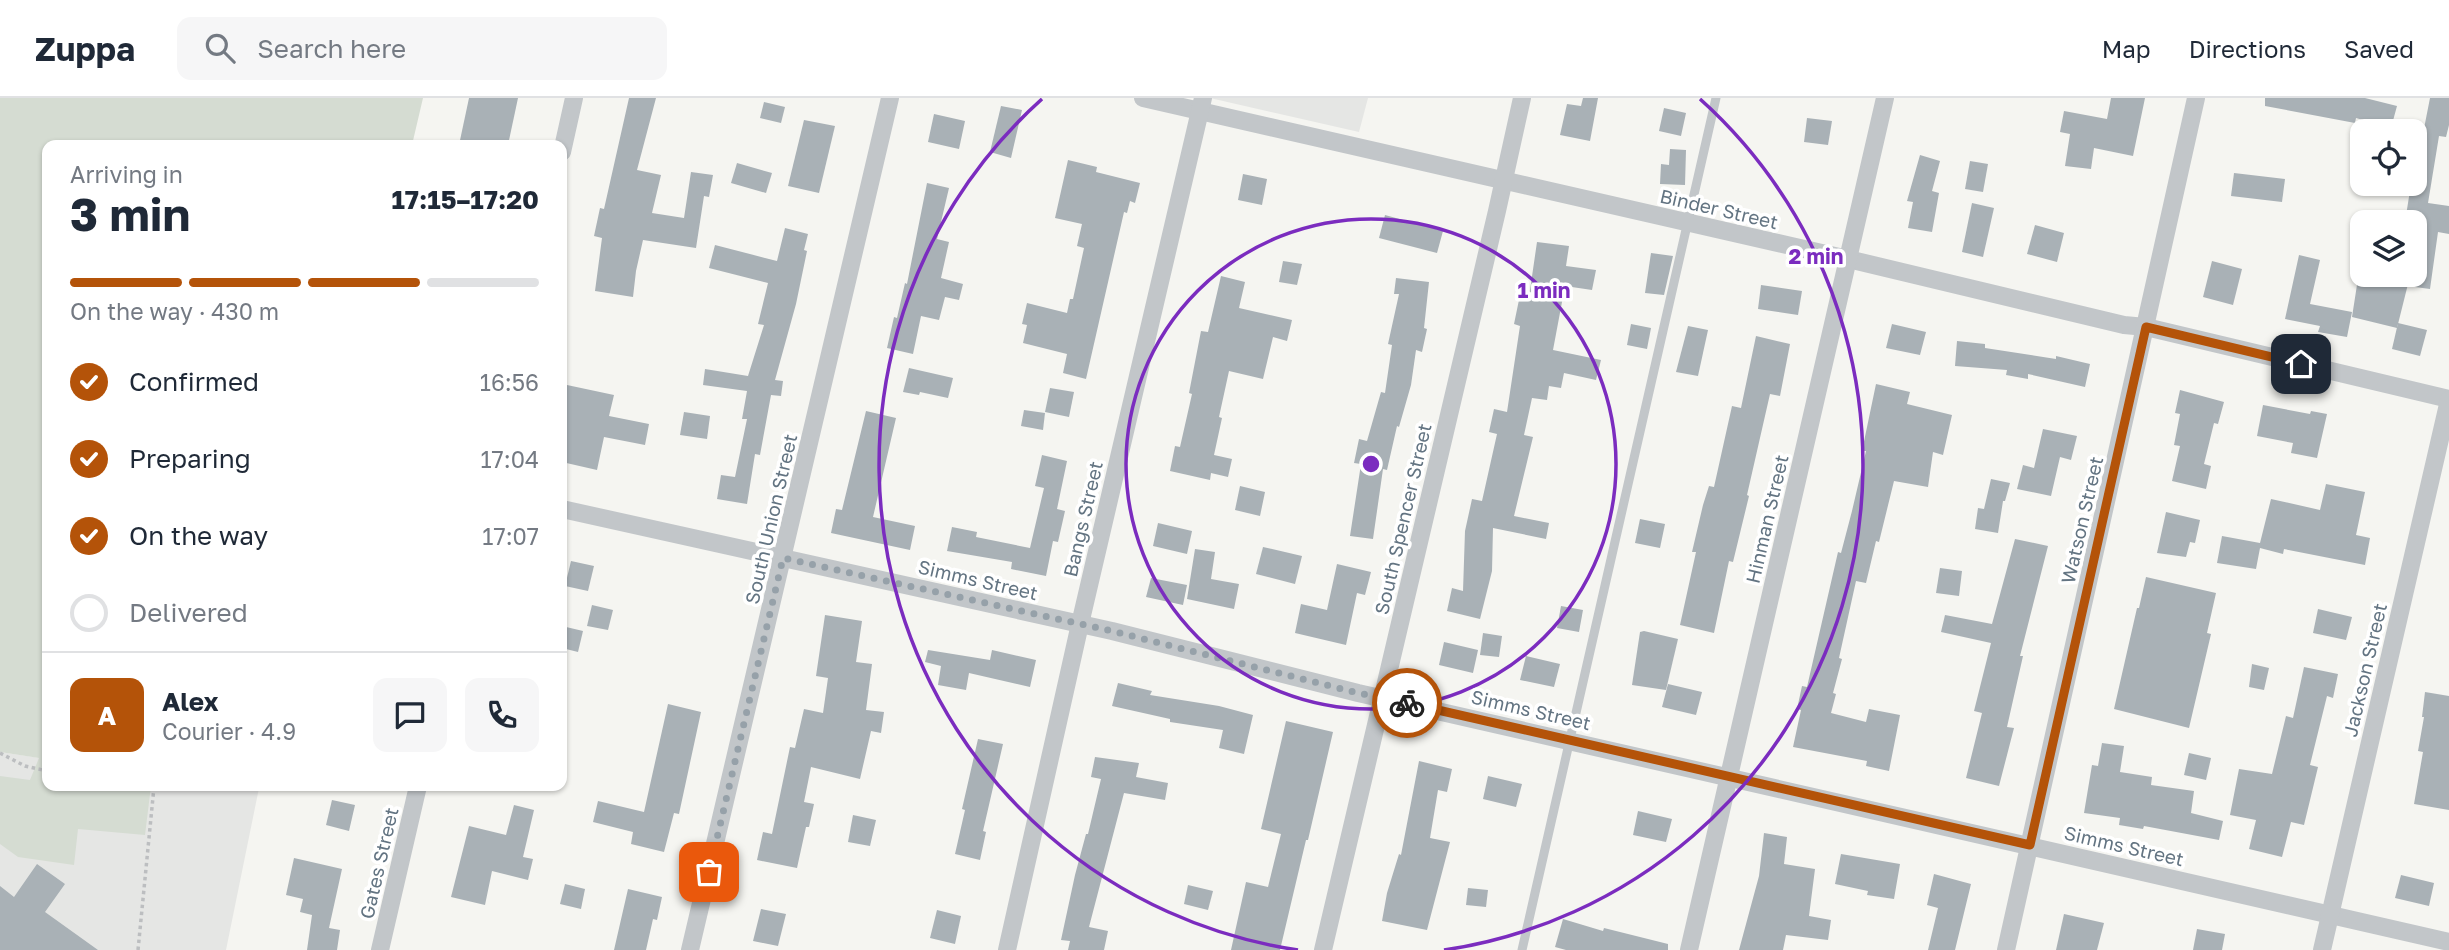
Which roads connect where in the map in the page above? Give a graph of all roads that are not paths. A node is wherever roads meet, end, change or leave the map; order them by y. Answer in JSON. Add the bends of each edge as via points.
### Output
{"nodes":[{"id":1,"x":574,"y":98,"type":"edge"},
{"id":2,"x":890,"y":98,"type":"edge"},
{"id":3,"x":1143,"y":98,"type":"edge"},
{"id":4,"x":1522,"y":98,"type":"edge"},
{"id":5,"x":1716,"y":98,"type":"edge"},
{"id":6,"x":1885,"y":98,"type":"edge"},
{"id":7,"x":2196,"y":98,"type":"edge"},
{"id":8,"x":1202,"y":105,"type":"edge"},
{"id":9,"x":565,"y":140,"type":"edge"},
{"id":10,"x":1504,"y":180,"type":"junction"},
{"id":11,"x":1687,"y":223,"type":"junction"},
{"id":12,"x":1848,"y":259,"type":"junction"},
{"id":13,"x":2146,"y":327,"type":"junction"},
{"id":14,"x":2449,"y":399,"type":"edge"},
{"id":15,"x":567,"y":510,"type":"edge"},
{"id":16,"x":783,"y":558,"type":"junction"},
{"id":17,"x":1080,"y":624,"type":"junction"},
{"id":18,"x":1382,"y":698,"type":"junction"},
{"id":19,"x":1570,"y":740,"type":"junction"},
{"id":20,"x":1730,"y":777,"type":"junction"},
{"id":21,"x":417,"y":791,"type":"edge"},
{"id":22,"x":2030,"y":845,"type":"junction"},
{"id":23,"x":2330,"y":916,"type":"junction"},
{"id":24,"x":2449,"y":942,"type":"edge"},
{"id":25,"x":380,"y":950,"type":"edge"},
{"id":26,"x":691,"y":950,"type":"edge"},
{"id":27,"x":1007,"y":950,"type":"edge"},
{"id":28,"x":1323,"y":950,"type":"edge"},
{"id":29,"x":1522,"y":950,"type":"edge"},
{"id":30,"x":1689,"y":950,"type":"edge"},
{"id":31,"x":2006,"y":950,"type":"edge"},
{"id":32,"x":2322,"y":950,"type":"edge"}],
"edges":[{"from":1,"to":9,"type":"street"},
{"from":2,"to":16,"type":"street","name":"South Union Street"},
{"from":3,"to":8,"type":"street","name":"Binder Street"},
{"from":4,"to":10,"type":"street","name":"South Spencer Street"},
{"from":5,"to":11,"type":"lane"},
{"from":6,"to":12,"type":"street","name":"Hinman Street"},
{"from":7,"to":13,"type":"street","name":"Watson Street"},
{"from":8,"to":10,"type":"street","name":"Binder Street"},
{"from":8,"to":17,"type":"street","name":"Bangs Street"},
{"from":10,"to":11,"type":"street","name":"Binder Street"},
{"from":10,"to":18,"type":"street","name":"South Spencer Street"},
{"from":11,"to":12,"type":"street","name":"Binder Street"},
{"from":11,"to":19,"type":"lane"},
{"from":12,"to":13,"type":"street","name":"Binder Street"},
{"from":12,"to":20,"type":"street","name":"Hinman Street"},
{"from":13,"to":14,"type":"street","name":"Binder Street"},
{"from":13,"to":22,"type":"street","name":"Watson Street"},
{"from":14,"to":23,"type":"street","name":"Jackson Street"},
{"from":15,"to":16,"type":"street","name":"Simms Street"},
{"from":16,"to":17,"type":"street","name":"Simms Street"},
{"from":16,"to":26,"type":"street","name":"South Union Street"},
{"from":17,"to":18,"type":"street","name":"Simms Street"},
{"from":17,"to":27,"type":"street","name":"Bangs Street"},
{"from":18,"to":19,"type":"street","name":"Simms Street"},
{"from":18,"to":28,"type":"street","name":"South Spencer Street"},
{"from":19,"to":20,"type":"street","name":"Simms Street"},
{"from":19,"to":29,"type":"lane"},
{"from":20,"to":22,"type":"street","name":"Simms Street"},
{"from":20,"to":30,"type":"street","name":"Hinman Street"},
{"from":21,"to":25,"type":"street","name":"Gates Street"},
{"from":22,"to":23,"type":"street","name":"Simms Street"},
{"from":22,"to":31,"type":"street","name":"Watson Street"},
{"from":23,"to":24,"type":"street","name":"Simms Street"},
{"from":23,"to":32,"type":"street","name":"Jackson Street"}]}
